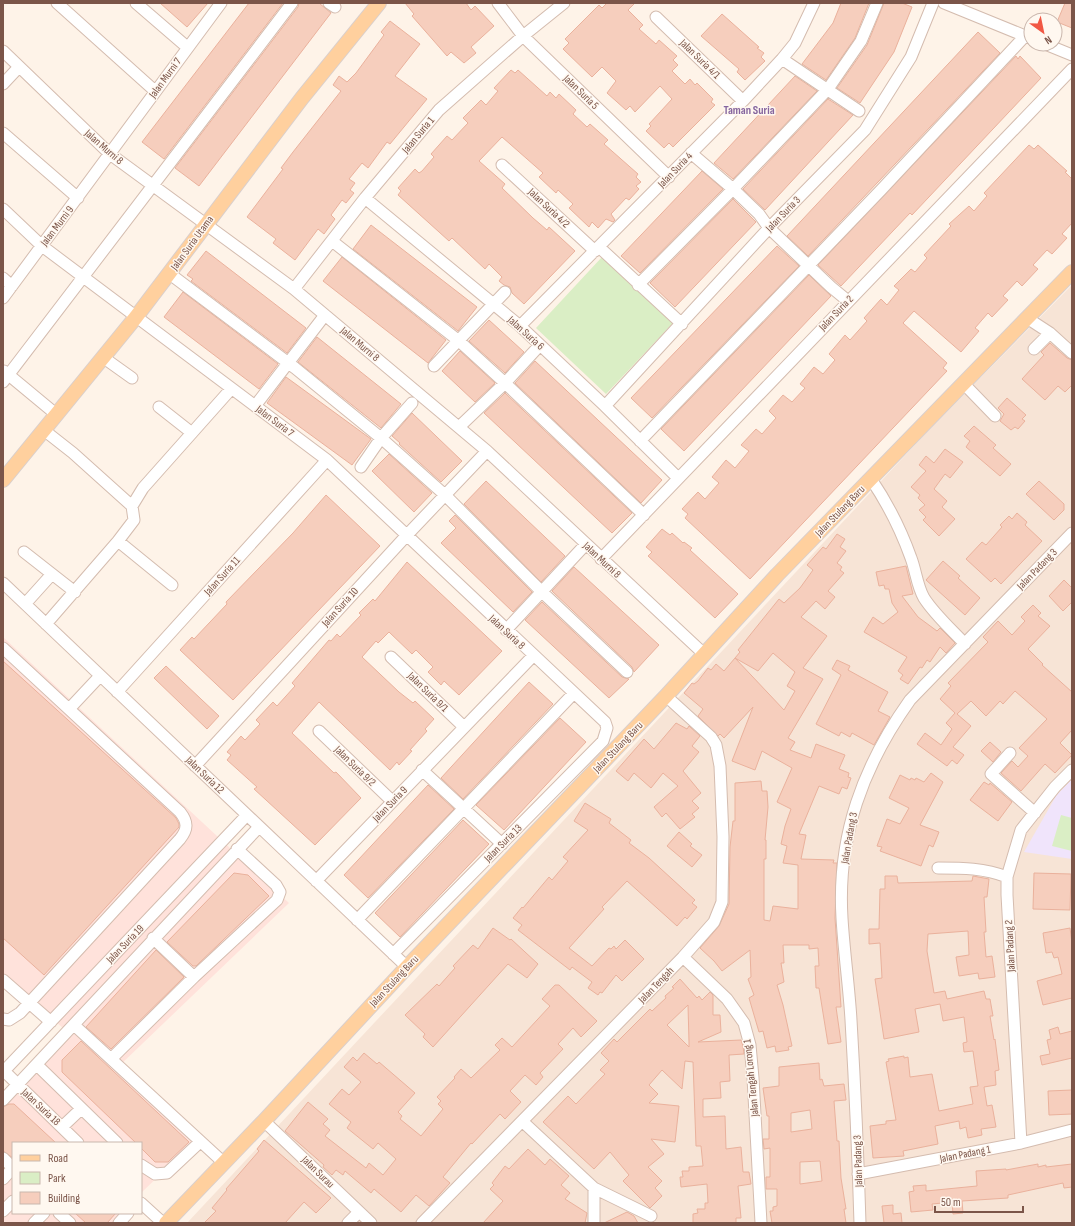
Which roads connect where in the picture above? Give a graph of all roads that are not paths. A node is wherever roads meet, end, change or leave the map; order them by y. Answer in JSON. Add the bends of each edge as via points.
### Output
{"nodes":[{"id":1,"x":57,"y":3,"type":"edge"},
{"id":2,"x":136,"y":3,"type":"edge"},
{"id":3,"x":220,"y":3,"type":"edge"},
{"id":4,"x":292,"y":3,"type":"edge"},
{"id":5,"x":379,"y":3,"type":"edge"},
{"id":6,"x":498,"y":3,"type":"edge"},
{"id":7,"x":564,"y":3,"type":"edge"},
{"id":8,"x":814,"y":3,"type":"edge"},
{"id":9,"x":877,"y":3,"type":"edge"},
{"id":10,"x":933,"y":3,"type":"edge"},
{"id":11,"x":944,"y":3,"type":"edge"},
{"id":12,"x":656,"y":17,"type":"dead end"},
{"id":13,"x":1023,"y":35,"type":"edge"},
{"id":14,"x":523,"y":36,"type":"junction"},
{"id":15,"x":1023,"y":42,"type":"edge"},
{"id":16,"x":187,"y":47,"type":"junction"},
{"id":17,"x":3,"y":51,"type":"edge"},
{"id":18,"x":782,"y":59,"type":"junction"},
{"id":19,"x":18,"y":68,"type":"junction"},
{"id":20,"x":1072,"y":69,"type":"edge"},
{"id":21,"x":3,"y":84,"type":"edge"},
{"id":22,"x":828,"y":89,"type":"junction"},
{"id":23,"x":155,"y":91,"type":"junction"},
{"id":24,"x":744,"y":101,"type":"junction"},
{"id":25,"x":859,"y":111,"type":"dead end"},
{"id":26,"x":3,"y":133,"type":"edge"},
{"id":27,"x":691,"y":153,"type":"junction"},
{"id":28,"x":110,"y":154,"type":"junction"},
{"id":29,"x":502,"y":164,"type":"dead end"},
{"id":30,"x":669,"y":177,"type":"junction"},
{"id":31,"x":153,"y":185,"type":"junction"},
{"id":32,"x":733,"y":189,"type":"junction"},
{"id":33,"x":78,"y":198,"type":"junction"},
{"id":34,"x":365,"y":198,"type":"junction"},
{"id":35,"x":3,"y":209,"type":"edge"},
{"id":36,"x":206,"y":224,"type":"junction"},
{"id":37,"x":769,"y":228,"type":"junction"},
{"id":38,"x":332,"y":241,"type":"junction"},
{"id":39,"x":42,"y":246,"type":"junction"},
{"id":40,"x":597,"y":249,"type":"junction"},
{"id":41,"x":808,"y":265,"type":"junction"},
{"id":42,"x":1072,"y":272,"type":"edge"},
{"id":43,"x":170,"y":274,"type":"junction"},
{"id":44,"x":3,"y":278,"type":"edge"},
{"id":45,"x":84,"y":278,"type":"junction"},
{"id":46,"x":638,"y":285,"type":"junction"},
{"id":47,"x":12,"y":286,"type":"junction"},
{"id":48,"x":294,"y":289,"type":"junction"},
{"id":49,"x":506,"y":292,"type":"dead end"},
{"id":50,"x":3,"y":298,"type":"edge"},
{"id":51,"x":848,"y":301,"type":"junction"},
{"id":52,"x":494,"y":305,"type":"junction"},
{"id":53,"x":325,"y":315,"type":"junction"},
{"id":54,"x":136,"y":317,"type":"junction"},
{"id":55,"x":1028,"y":318,"type":"junction"},
{"id":56,"x":682,"y":324,"type":"junction"},
{"id":57,"x":520,"y":326,"type":"junction"},
{"id":58,"x":1050,"y":333,"type":"junction"},
{"id":59,"x":459,"y":342,"type":"junction"},
{"id":60,"x":540,"y":345,"type":"junction"},
{"id":61,"x":1034,"y":349,"type":"dead end"},
{"id":62,"x":1072,"y":353,"type":"edge"},
{"id":63,"x":104,"y":358,"type":"junction"},
{"id":64,"x":289,"y":363,"type":"junction"},
{"id":65,"x":434,"y":366,"type":"dead end"},
{"id":66,"x":5,"y":376,"type":"edge"},
{"id":67,"x":132,"y":378,"type":"dead end"},
{"id":68,"x":506,"y":382,"type":"junction"},
{"id":69,"x":964,"y":384,"type":"junction"},
{"id":70,"x":231,"y":389,"type":"junction"},
{"id":71,"x":412,"y":402,"type":"dead end"},
{"id":72,"x":255,"y":406,"type":"junction"},
{"id":73,"x":606,"y":406,"type":"junction"},
{"id":74,"x":159,"y":407,"type":"dead end"},
{"id":75,"x":57,"y":415,"type":"junction"},
{"id":76,"x":995,"y":416,"type":"dead end"},
{"id":77,"x":459,"y":427,"type":"junction"},
{"id":78,"x":45,"y":431,"type":"junction"},
{"id":79,"x":192,"y":433,"type":"junction"},
{"id":80,"x":382,"y":438,"type":"junction"},
{"id":81,"x":640,"y":441,"type":"junction"},
{"id":82,"x":487,"y":451,"type":"junction"},
{"id":83,"x":327,"y":460,"type":"junction"},
{"id":84,"x":361,"y":467,"type":"dead end"},
{"id":85,"x":678,"y":478,"type":"junction"},
{"id":86,"x":871,"y":479,"type":"junction"},
{"id":87,"x":3,"y":480,"type":"edge"},
{"id":88,"x":445,"y":495,"type":"junction"},
{"id":89,"x":132,"y":506,"type":"junction"},
{"id":90,"x":644,"y":515,"type":"junction"},
{"id":91,"x":1072,"y":533,"type":"edge"},
{"id":92,"x":407,"y":535,"type":"junction"},
{"id":93,"x":118,"y":541,"type":"junction"},
{"id":94,"x":586,"y":544,"type":"junction"},
{"id":95,"x":24,"y":552,"type":"dead end"},
{"id":96,"x":601,"y":559,"type":"junction"},
{"id":97,"x":52,"y":574,"type":"junction"},
{"id":98,"x":3,"y":583,"type":"edge"},
{"id":99,"x":172,"y":585,"type":"dead end"},
{"id":100,"x":75,"y":592,"type":"junction"},
{"id":101,"x":542,"y":592,"type":"junction"},
{"id":102,"x":25,"y":604,"type":"junction"},
{"id":103,"x":46,"y":624,"type":"junction"},
{"id":104,"x":506,"y":630,"type":"junction"},
{"id":105,"x":965,"y":644,"type":"junction"},
{"id":106,"x":3,"y":648,"type":"edge"},
{"id":107,"x":704,"y":654,"type":"junction"},
{"id":108,"x":533,"y":656,"type":"junction"},
{"id":109,"x":391,"y":657,"type":"dead end"},
{"id":110,"x":627,"y":672,"type":"dead end"},
{"id":111,"x":100,"y":676,"type":"junction"},
{"id":112,"x":117,"y":692,"type":"junction"},
{"id":113,"x":574,"y":693,"type":"junction"},
{"id":114,"x":666,"y":696,"type":"junction"},
{"id":115,"x":70,"y":708,"type":"junction"},
{"id":116,"x":464,"y":727,"type":"junction"},
{"id":117,"x":607,"y":728,"type":"joint"},
{"id":118,"x":319,"y":731,"type":"dead end"},
{"id":119,"x":1010,"y":753,"type":"dead end"},
{"id":120,"x":195,"y":766,"type":"junction"},
{"id":121,"x":422,"y":770,"type":"junction"},
{"id":122,"x":1072,"y":770,"type":"edge"},
{"id":123,"x":392,"y":801,"type":"junction"},
{"id":124,"x":465,"y":808,"type":"junction"},
{"id":125,"x":1035,"y":813,"type":"junction"},
{"id":126,"x":247,"y":815,"type":"junction"},
{"id":127,"x":259,"y":827,"type":"junction"},
{"id":128,"x":502,"y":844,"type":"junction"},
{"id":129,"x":237,"y":849,"type":"junction"},
{"id":130,"x":938,"y":868,"type":"dead end"},
{"id":131,"x":1007,"y":877,"type":"junction"},
{"id":132,"x":316,"y":881,"type":"junction"},
{"id":133,"x":357,"y":920,"type":"junction"},
{"id":134,"x":153,"y":938,"type":"junction"},
{"id":135,"x":393,"y":954,"type":"junction"},
{"id":136,"x":683,"y":957,"type":"junction"},
{"id":137,"x":406,"y":967,"type":"junction"},
{"id":138,"x":194,"y":977,"type":"junction"},
{"id":139,"x":3,"y":980,"type":"edge"},
{"id":140,"x":28,"y":1003,"type":"junction"},
{"id":141,"x":3,"y":1019,"type":"edge"},
{"id":142,"x":51,"y":1022,"type":"junction"},
{"id":143,"x":74,"y":1025,"type":"junction"},
{"id":144,"x":112,"y":1060,"type":"junction"},
{"id":145,"x":37,"y":1065,"type":"junction"},
{"id":146,"x":3,"y":1071,"type":"edge"},
{"id":147,"x":18,"y":1085,"type":"junction"},
{"id":148,"x":3,"y":1100,"type":"edge"},
{"id":149,"x":81,"y":1109,"type":"junction"},
{"id":150,"x":522,"y":1121,"type":"junction"},
{"id":151,"x":264,"y":1122,"type":"junction"},
{"id":152,"x":62,"y":1128,"type":"junction"},
{"id":153,"x":1072,"y":1130,"type":"edge"},
{"id":154,"x":77,"y":1142,"type":"edge"},
{"id":155,"x":116,"y":1142,"type":"edge"},
{"id":156,"x":200,"y":1142,"type":"junction"},
{"id":157,"x":1021,"y":1143,"type":"junction"},
{"id":158,"x":3,"y":1158,"type":"edge"},
{"id":159,"x":224,"y":1163,"type":"junction"},
{"id":160,"x":142,"y":1166,"type":"edge"},
{"id":161,"x":12,"y":1167,"type":"edge"},
{"id":162,"x":12,"y":1169,"type":"edge"},
{"id":163,"x":858,"y":1174,"type":"junction"},
{"id":164,"x":3,"y":1178,"type":"edge"},
{"id":165,"x":594,"y":1188,"type":"junction"},
{"id":166,"x":12,"y":1202,"type":"edge"},
{"id":167,"x":142,"y":1204,"type":"edge"},
{"id":168,"x":3,"y":1211,"type":"edge"},
{"id":169,"x":359,"y":1212,"type":"junction"},
{"id":170,"x":60,"y":1214,"type":"edge"},
{"id":171,"x":127,"y":1214,"type":"edge"},
{"id":172,"x":651,"y":1216,"type":"dead end"},
{"id":173,"x":70,"y":1223,"type":"edge"},
{"id":174,"x":119,"y":1223,"type":"edge"},
{"id":175,"x":163,"y":1223,"type":"edge"},
{"id":176,"x":166,"y":1223,"type":"edge"},
{"id":177,"x":348,"y":1223,"type":"edge"},
{"id":178,"x":371,"y":1223,"type":"edge"},
{"id":179,"x":422,"y":1223,"type":"edge"},
{"id":180,"x":594,"y":1223,"type":"edge"},
{"id":181,"x":761,"y":1223,"type":"edge"},
{"id":182,"x":860,"y":1223,"type":"edge"}],
"edges":[{"from":1,"to":23,"type":"street"},
{"from":2,"to":16,"type":"street"},
{"from":3,"to":16,"type":"street","name":"Jalan Murni 7"},
{"from":4,"to":31,"type":"street"},
{"from":5,"to":36,"type":"main road","name":"Jalan Suria Utama","via":[[302,98]]},
{"from":6,"to":14,"type":"street","name":"Jalan Suria 5"},
{"from":7,"to":14,"type":"street","name":"Jalan Suria 1"},
{"from":8,"to":18,"type":"street","name":"Jalan Suria 4","via":[[795,43]]},
{"from":9,"to":22,"type":"street","via":[[861,41]]},
{"from":10,"to":37,"type":"street","name":"Jalan Suria 3","via":[[912,57],[865,130]]},
{"from":11,"to":13,"type":"street"},
{"from":12,"to":24,"type":"street","name":"Jalan Suria 4/1"},
{"from":14,"to":30,"type":"street","name":"Jalan Suria 5"},
{"from":14,"to":34,"type":"street","name":"Jalan Suria 1","via":[[439,110]]},
{"from":15,"to":41,"type":"street"},
{"from":16,"to":23,"type":"street","name":"Jalan Murni 7"},
{"from":17,"to":19,"type":"street","name":"Jalan Murni 8"},
{"from":18,"to":22,"type":"street"},
{"from":18,"to":24,"type":"street","name":"Jalan Suria 4"},
{"from":19,"to":21,"type":"street"},
{"from":19,"to":28,"type":"street","name":"Jalan Murni 8"},
{"from":20,"to":51,"type":"street","name":"Jalan Suria 2"},
{"from":22,"to":25,"type":"street"},
{"from":22,"to":32,"type":"street"},
{"from":23,"to":28,"type":"street","name":"Jalan Murni 7"},
{"from":24,"to":27,"type":"street","name":"Jalan Suria 4"},
{"from":26,"to":33,"type":"street"},
{"from":27,"to":30,"type":"street","name":"Jalan Suria 4"},
{"from":27,"to":32,"type":"street"},
{"from":28,"to":31,"type":"street","name":"Jalan Murni 8"},
{"from":28,"to":33,"type":"street","name":"Jalan Murni 9"},
{"from":29,"to":40,"type":"street","name":"Jalan Suria 4/2"},
{"from":30,"to":40,"type":"street","name":"Jalan Suria 4"},
{"from":31,"to":36,"type":"street","name":"Jalan Murni 8"},
{"from":31,"to":45,"type":"street"},
{"from":32,"to":37,"type":"street","via":[[759,214]]},
{"from":32,"to":46,"type":"street"},
{"from":33,"to":39,"type":"street","name":"Jalan Murni 9"},
{"from":34,"to":38,"type":"street","name":"Jalan Suria 1"},
{"from":34,"to":52,"type":"street","name":"Jalan Suria 6"},
{"from":35,"to":39,"type":"street","name":"Jalan Suria 7"},
{"from":36,"to":43,"type":"main road","name":"Jalan Suria Utama"},
{"from":36,"to":48,"type":"street","name":"Jalan Murni 8"},
{"from":37,"to":41,"type":"street"},
{"from":37,"to":56,"type":"street","name":"Jalan Suria 3"},
{"from":38,"to":48,"type":"street","name":"Jalan Suria 1"},
{"from":38,"to":59,"type":"street"},
{"from":39,"to":45,"type":"street","name":"Jalan Suria 7"},
{"from":39,"to":47,"type":"street","name":"Jalan Murni 9"},
{"from":40,"to":46,"type":"street","name":"Jalan Suria 4/2"},
{"from":40,"to":57,"type":"street","name":"Jalan Suria 4"},
{"from":41,"to":51,"type":"street"},
{"from":41,"to":81,"type":"street"},
{"from":42,"to":55,"type":"main road","name":"Jalan Stulang Baru"},
{"from":43,"to":54,"type":"main road","name":"Jalan Suria Utama"},
{"from":43,"to":64,"type":"street"},
{"from":44,"to":47,"type":"street"},
{"from":45,"to":54,"type":"street","name":"Jalan Suria 7"},
{"from":45,"to":66,"type":"street"},
{"from":46,"to":56,"type":"street","name":"Jalan Suria 4/2"},
{"from":47,"to":50,"type":"street","name":"Jalan Murni 9"},
{"from":48,"to":53,"type":"street","name":"Jalan Murni 8"},
{"from":49,"to":52,"type":"street"},
{"from":51,"to":85,"type":"street","name":"Jalan Suria 2"},
{"from":52,"to":57,"type":"street","name":"Jalan Suria 6"},
{"from":52,"to":59,"type":"street"},
{"from":53,"to":64,"type":"street"},
{"from":53,"to":77,"type":"street","name":"Jalan Murni 8"},
{"from":54,"to":63,"type":"main road","name":"Jalan Suria Utama"},
{"from":54,"to":70,"type":"street","name":"Jalan Suria 7"},
{"from":55,"to":58,"type":"street"},
{"from":55,"to":69,"type":"main road","name":"Jalan Stulang Baru"},
{"from":56,"to":73,"type":"street","name":"Jalan Suria 3"},
{"from":57,"to":60,"type":"street","name":"Jalan Suria 6"},
{"from":58,"to":61,"type":"street"},
{"from":58,"to":62,"type":"street"},
{"from":59,"to":65,"type":"street"},
{"from":59,"to":68,"type":"street"},
{"from":60,"to":68,"type":"street"},
{"from":60,"to":73,"type":"street","name":"Jalan Suria 6"},
{"from":63,"to":67,"type":"street"},
{"from":63,"to":75,"type":"main road","name":"Jalan Suria Utama"},
{"from":64,"to":72,"type":"street"},
{"from":64,"to":80,"type":"street"},
{"from":66,"to":75,"type":"street"},
{"from":68,"to":77,"type":"street"},
{"from":68,"to":90,"type":"street"},
{"from":69,"to":76,"type":"street"},
{"from":69,"to":86,"type":"main road","name":"Jalan Stulang Baru"},
{"from":70,"to":72,"type":"street","name":"Jalan Suria 7"},
{"from":70,"to":79,"type":"street"},
{"from":71,"to":80,"type":"street"},
{"from":72,"to":83,"type":"street","name":"Jalan Suria 7"},
{"from":73,"to":81,"type":"street","name":"Jalan Suria 6"},
{"from":74,"to":79,"type":"street"},
{"from":75,"to":78,"type":"main road","name":"Jalan Suria Utama"},
{"from":77,"to":82,"type":"street","name":"Jalan Murni 8"},
{"from":78,"to":87,"type":"main road","name":"Jalan Suria Utama"},
{"from":78,"to":89,"type":"street"},
{"from":79,"to":89,"type":"street","via":[[143,488]]},
{"from":80,"to":84,"type":"street"},
{"from":80,"to":88,"type":"street"},
{"from":81,"to":85,"type":"street","name":"Jalan Suria 6"},
{"from":82,"to":88,"type":"street","name":"Jalan Suria 10"},
{"from":82,"to":94,"type":"street","name":"Jalan Murni 8"},
{"from":83,"to":92,"type":"street","name":"Jalan Suria 7"},
{"from":83,"to":112,"type":"street","name":"Jalan Suria 11"},
{"from":85,"to":90,"type":"street","name":"Jalan Suria 2"},
{"from":86,"to":105,"type":"street","via":[[887,502],[904,537],[924,598]]},
{"from":86,"to":107,"type":"main road","name":"Jalan Stulang Baru"},
{"from":88,"to":92,"type":"street","name":"Jalan Suria 10"},
{"from":88,"to":101,"type":"street"},
{"from":89,"to":93,"type":"street","via":[[134,520]]},
{"from":90,"to":96,"type":"street","name":"Jalan Suria 2"},
{"from":91,"to":105,"type":"street","name":"Jalan Padang 3"},
{"from":92,"to":104,"type":"street","name":"Jalan Suria 8"},
{"from":92,"to":120,"type":"street","name":"Jalan Suria 10"},
{"from":93,"to":99,"type":"street"},
{"from":93,"to":100,"type":"street"},
{"from":94,"to":96,"type":"street","name":"Jalan Murni 8"},
{"from":94,"to":101,"type":"street"},
{"from":95,"to":97,"type":"street"},
{"from":96,"to":107,"type":"street","name":"Jalan Murni 8"},
{"from":97,"to":100,"type":"street"},
{"from":97,"to":102,"type":"street"},
{"from":98,"to":102,"type":"street","name":"Jalan Suria 12"},
{"from":100,"to":103,"type":"street"},
{"from":101,"to":104,"type":"street"},
{"from":101,"to":110,"type":"street"},
{"from":102,"to":103,"type":"street","name":"Jalan Suria 12"},
{"from":103,"to":111,"type":"street","name":"Jalan Suria 12"},
{"from":104,"to":108,"type":"street","name":"Jalan Suria 8"},
{"from":105,"to":163,"type":"street","name":"Jalan Padang 3","via":[[910,700],[896,721],[861,786],[851,817],[843,865],[842,916],[851,1019]]},
{"from":106,"to":115,"type":"street"},
{"from":107,"to":114,"type":"main road","name":"Jalan Stulang Baru"},
{"from":108,"to":113,"type":"street","name":"Jalan Suria 8"},
{"from":108,"to":116,"type":"street","name":"Jalan Suria 9"},
{"from":109,"to":116,"type":"street","name":"Jalan Suria 9/1"},
{"from":111,"to":112,"type":"street","name":"Jalan Suria 12"},
{"from":111,"to":115,"type":"street"},
{"from":112,"to":120,"type":"street","name":"Jalan Suria 12"},
{"from":113,"to":117,"type":"street","name":"Jalan Suria 8","via":[[602,718]]},
{"from":113,"to":124,"type":"street"},
{"from":114,"to":136,"type":"street","name":"Jalan Tengah","via":[[711,737],[716,745],[720,766],[722,902],[714,922]]},
{"from":114,"to":137,"type":"main road","name":"Jalan Stulang Baru"},
{"from":115,"to":140,"type":"street","via":[[180,812],[187,824],[186,832]]},
{"from":116,"to":121,"type":"street","name":"Jalan Suria 9"},
{"from":117,"to":128,"type":"street","name":"Jalan Suria 13","via":[[603,741]]},
{"from":118,"to":123,"type":"street","name":"Jalan Suria 9/2"},
{"from":119,"to":125,"type":"street","via":[[991,774]]},
{"from":120,"to":126,"type":"street","name":"Jalan Suria 12"},
{"from":121,"to":123,"type":"street","name":"Jalan Suria 9"},
{"from":121,"to":124,"type":"street"},
{"from":122,"to":125,"type":"street","name":"Jalan Padang 2"},
{"from":123,"to":132,"type":"street","name":"Jalan Suria 9"},
{"from":124,"to":128,"type":"street"},
{"from":124,"to":133,"type":"street"},
{"from":125,"to":131,"type":"street","name":"Jalan Padang 2","via":[[1021,830]]},
{"from":126,"to":127,"type":"street","name":"Jalan Suria 12"},
{"from":126,"to":142,"type":"street","name":"Jalan Suria 19"},
{"from":127,"to":129,"type":"street"},
{"from":127,"to":132,"type":"street","name":"Jalan Suria 12"},
{"from":128,"to":135,"type":"street","name":"Jalan Suria 13"},
{"from":129,"to":134,"type":"street"},
{"from":129,"to":138,"type":"street","via":[[276,885],[280,892],[279,896]]},
{"from":130,"to":131,"type":"street","via":[[972,867]]},
{"from":131,"to":157,"type":"street","name":"Jalan Padang 2"},
{"from":132,"to":133,"type":"street","name":"Jalan Suria 12"},
{"from":133,"to":135,"type":"street","name":"Jalan Suria 12"},
{"from":134,"to":138,"type":"street"},
{"from":134,"to":143,"type":"street"},
{"from":135,"to":137,"type":"street","name":"Jalan Suria 12"},
{"from":136,"to":150,"type":"street","name":"Jalan Tengah"},
{"from":136,"to":181,"type":"street","name":"Jalan Tengah Lorong 1","via":[[727,999],[744,1023],[750,1045],[753,1078]]},
{"from":137,"to":151,"type":"main road","name":"Jalan Stulang Baru"},
{"from":138,"to":144,"type":"street"},
{"from":139,"to":140,"type":"street"},
{"from":140,"to":141,"type":"street","via":[[14,1019]]},
{"from":140,"to":142,"type":"street"},
{"from":142,"to":146,"type":"street","name":"Jalan Suria 19"},
{"from":143,"to":144,"type":"street"},
{"from":143,"to":145,"type":"street"},
{"from":144,"to":156,"type":"street"},
{"from":145,"to":147,"type":"street"},
{"from":145,"to":149,"type":"street"},
{"from":146,"to":147,"type":"street","name":"Jalan Suria 18"},
{"from":147,"to":148,"type":"street"},
{"from":147,"to":152,"type":"street","name":"Jalan Suria 18"},
{"from":149,"to":152,"type":"street"},
{"from":149,"to":155,"type":"street"},
{"from":150,"to":165,"type":"street"},
{"from":150,"to":179,"type":"street","name":"Jalan Tengah"},
{"from":151,"to":159,"type":"main road","name":"Jalan Stulang Baru"},
{"from":151,"to":169,"type":"street","name":"Jalan Surau"},
{"from":152,"to":154,"type":"street","name":"Jalan Suria 18"},
{"from":153,"to":157,"type":"street","name":"Jalan Padang 1"},
{"from":156,"to":159,"type":"street"},
{"from":156,"to":160,"type":"street","via":[[167,1173],[155,1174]]},
{"from":157,"to":163,"type":"street","name":"Jalan Padang 1"},
{"from":158,"to":161,"type":"street"},
{"from":159,"to":176,"type":"main road","name":"Jalan Stulang Baru"},
{"from":162,"to":164,"type":"street"},
{"from":163,"to":182,"type":"street","name":"Jalan Padang 3"},
{"from":165,"to":172,"type":"street"},
{"from":165,"to":180,"type":"street"},
{"from":166,"to":168,"type":"street"},
{"from":167,"to":175,"type":"street"},
{"from":169,"to":177,"type":"street"},
{"from":169,"to":178,"type":"street","name":"Jalan Surau"},
{"from":170,"to":173,"type":"street"},
{"from":171,"to":174,"type":"street"}]}
